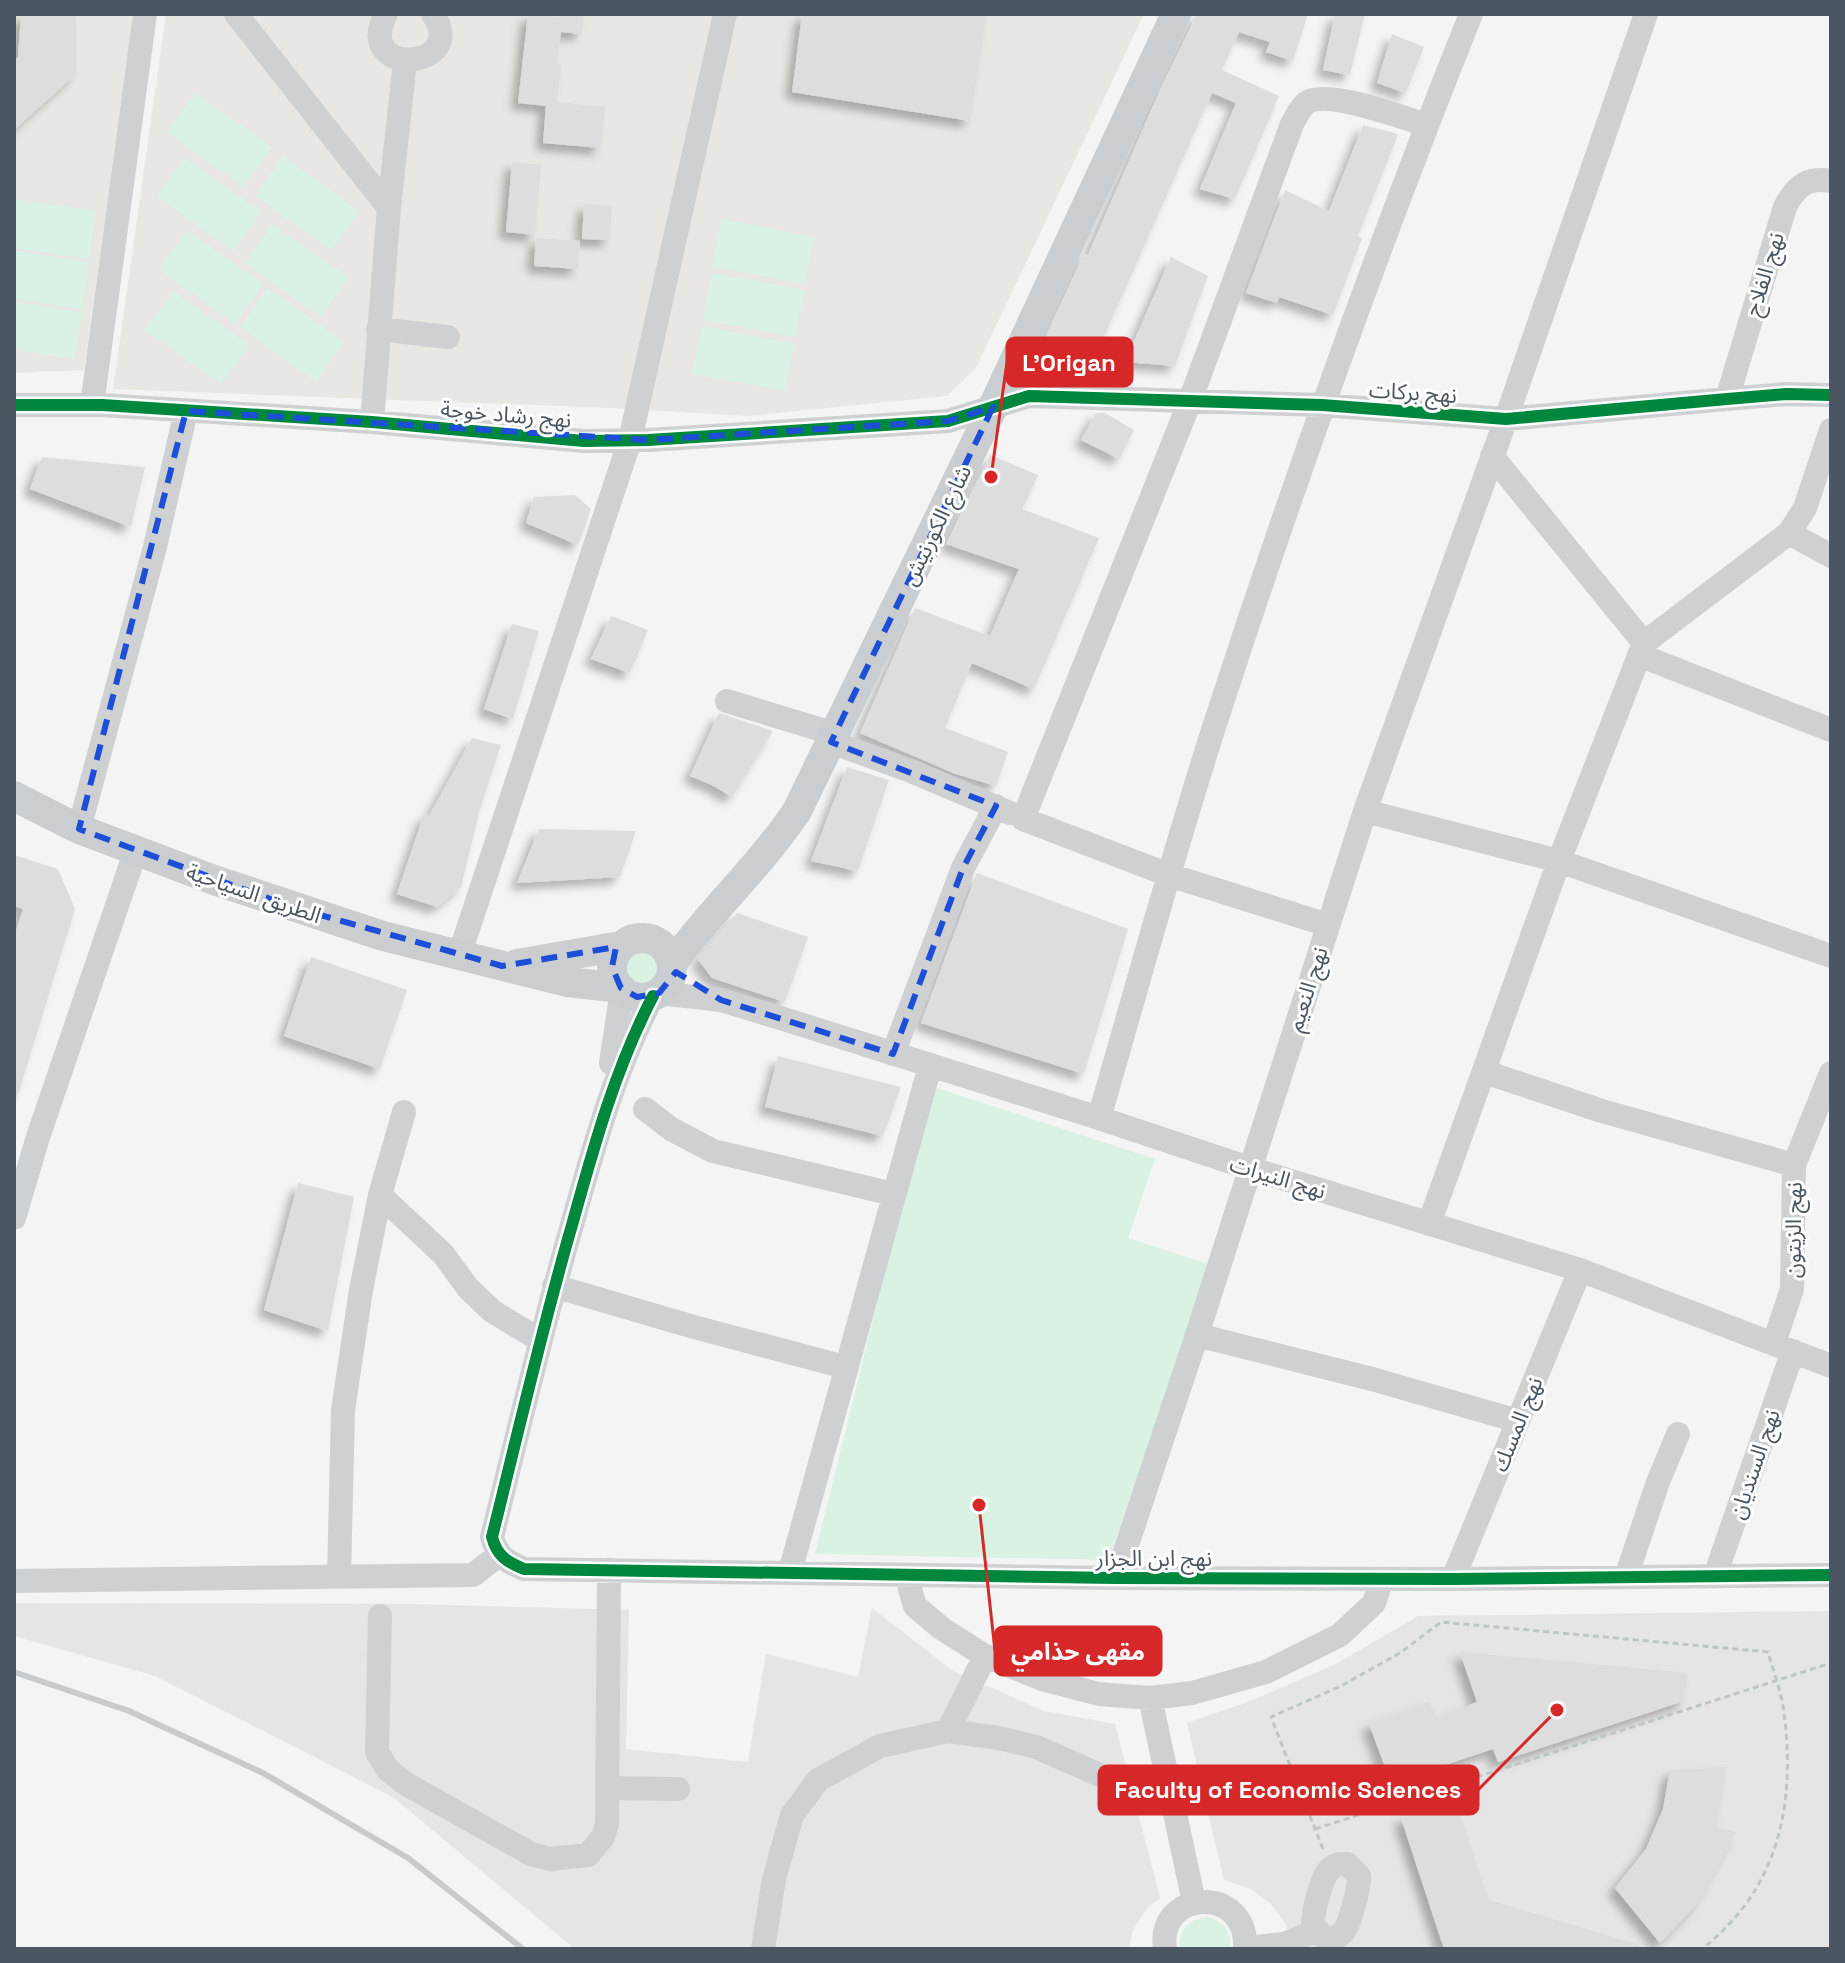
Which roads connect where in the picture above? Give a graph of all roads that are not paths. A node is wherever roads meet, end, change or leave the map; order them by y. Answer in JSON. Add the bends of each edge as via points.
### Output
{"nodes":[{"id":1,"x":145,"y":14,"type":"edge"},
{"id":2,"x":236,"y":14,"type":"edge"},
{"id":3,"x":386,"y":14,"type":"edge"},
{"id":4,"x":433,"y":14,"type":"edge"},
{"id":5,"x":725,"y":14,"type":"edge"},
{"id":6,"x":1176,"y":14,"type":"edge"},
{"id":7,"x":1471,"y":14,"type":"edge"},
{"id":8,"x":1646,"y":14,"type":"edge"},
{"id":9,"x":405,"y":61,"type":"junction"},
{"id":10,"x":1427,"y":125,"type":"junction"},
{"id":11,"x":1831,"y":181,"type":"edge"},
{"id":12,"x":389,"y":208,"type":"junction"},
{"id":13,"x":378,"y":329,"type":"junction"},
{"id":14,"x":448,"y":337,"type":"dead end"},
{"id":15,"x":1831,"y":395,"type":"edge"},
{"id":16,"x":1727,"y":399,"type":"junction"},
{"id":17,"x":1190,"y":401,"type":"junction"},
{"id":18,"x":14,"y":405,"type":"edge"},
{"id":19,"x":92,"y":405,"type":"junction"},
{"id":20,"x":1322,"y":405,"type":"junction"},
{"id":21,"x":993,"y":407,"type":"junction"},
{"id":22,"x":186,"y":411,"type":"junction"},
{"id":23,"x":1506,"y":419,"type":"junction"},
{"id":24,"x":372,"y":422,"type":"junction"},
{"id":25,"x":1831,"y":430,"type":"edge"},
{"id":26,"x":630,"y":440,"type":"junction"},
{"id":27,"x":1492,"y":456,"type":"junction"},
{"id":28,"x":1789,"y":533,"type":"junction"},
{"id":29,"x":1831,"y":556,"type":"edge"},
{"id":30,"x":1641,"y":649,"type":"junction"},
{"id":31,"x":727,"y":701,"type":"dead end"},
{"id":32,"x":1831,"y":730,"type":"edge"},
{"id":33,"x":833,"y":738,"type":"junction"},
{"id":34,"x":14,"y":796,"type":"edge"},
{"id":35,"x":996,"y":806,"type":"junction"},
{"id":36,"x":1365,"y":811,"type":"junction"},
{"id":37,"x":1023,"y":819,"type":"junction"},
{"id":38,"x":79,"y":829,"type":"junction"},
{"id":39,"x":136,"y":850,"type":"junction"},
{"id":40,"x":1559,"y":861,"type":"junction"},
{"id":41,"x":1169,"y":875,"type":"junction"},
{"id":42,"x":732,"y":890,"type":"junction"},
{"id":43,"x":1328,"y":925,"type":"junction"},
{"id":44,"x":632,"y":942,"type":"junction"},
{"id":45,"x":459,"y":956,"type":"junction"},
{"id":46,"x":1831,"y":956,"type":"edge"},
{"id":47,"x":502,"y":966,"type":"junction"},
{"id":48,"x":664,"y":980,"type":"junction"},
{"id":49,"x":622,"y":989,"type":"junction"},
{"id":50,"x":893,"y":1054,"type":"junction"},
{"id":51,"x":930,"y":1066,"type":"junction"},
{"id":52,"x":1485,"y":1072,"type":"junction"},
{"id":53,"x":1831,"y":1073,"type":"edge"},
{"id":54,"x":645,"y":1109,"type":"dead end"},
{"id":55,"x":604,"y":1110,"type":"junction"},
{"id":56,"x":404,"y":1112,"type":"dead end"},
{"id":57,"x":1099,"y":1118,"type":"junction"},
{"id":58,"x":1794,"y":1165,"type":"junction"},
{"id":59,"x":1249,"y":1168,"type":"junction"},
{"id":60,"x":893,"y":1194,"type":"junction"},
{"id":61,"x":380,"y":1195,"type":"junction"},
{"id":62,"x":14,"y":1218,"type":"edge"},
{"id":63,"x":1429,"y":1224,"type":"junction"},
{"id":64,"x":1580,"y":1270,"type":"junction"},
{"id":65,"x":554,"y":1286,"type":"junction"},
{"id":66,"x":1197,"y":1335,"type":"junction"},
{"id":67,"x":540,"y":1340,"type":"junction"},
{"id":68,"x":1784,"y":1347,"type":"junction"},
{"id":69,"x":1831,"y":1366,"type":"edge"},
{"id":70,"x":845,"y":1367,"type":"junction"},
{"id":71,"x":1518,"y":1421,"type":"junction"},
{"id":72,"x":1678,"y":1434,"type":"dead end"},
{"id":73,"x":496,"y":1546,"type":"junction"},
{"id":74,"x":609,"y":1570,"type":"junction"},
{"id":75,"x":790,"y":1572,"type":"junction"},
{"id":76,"x":906,"y":1575,"type":"junction"},
{"id":77,"x":1831,"y":1575,"type":"edge"},
{"id":78,"x":1715,"y":1576,"type":"junction"},
{"id":79,"x":339,"y":1577,"type":"junction"},
{"id":80,"x":1626,"y":1577,"type":"junction"},
{"id":81,"x":1116,"y":1578,"type":"junction"},
{"id":82,"x":1382,"y":1579,"type":"junction"},
{"id":83,"x":1453,"y":1579,"type":"junction"},
{"id":84,"x":14,"y":1581,"type":"edge"},
{"id":85,"x":380,"y":1616,"type":"dead end"},
{"id":86,"x":985,"y":1656,"type":"junction"},
{"id":87,"x":1150,"y":1698,"type":"junction"},
{"id":88,"x":948,"y":1731,"type":"junction"},
{"id":89,"x":1100,"y":1775,"type":"dead end"},
{"id":90,"x":609,"y":1788,"type":"junction"},
{"id":91,"x":678,"y":1789,"type":"dead end"},
{"id":92,"x":1194,"y":1902,"type":"junction"},
{"id":93,"x":1316,"y":1931,"type":"junction"},
{"id":94,"x":1245,"y":1948,"type":"edge"},
{"id":95,"x":763,"y":1949,"type":"edge"},
{"id":96,"x":1165,"y":1949,"type":"edge"}],
"edges":[{"from":1,"to":19,"type":"street"},
{"from":2,"to":12,"type":"street"},
{"from":3,"to":9,"type":"street","via":[[382,43]]},
{"from":4,"to":9,"type":"street","via":[[439,28],[436,46],[423,59]]},
{"from":5,"to":26,"type":"street"},
{"from":6,"to":21,"type":"main road","name":"شارع الكورنيش"},
{"from":7,"to":10,"type":"street"},
{"from":8,"to":23,"type":"street","name":"نهج النعيم"},
{"from":9,"to":12,"type":"street"},
{"from":10,"to":17,"type":"street","via":[[1327,99],[1308,102],[1301,109]]},
{"from":10,"to":20,"type":"street"},
{"from":11,"to":16,"type":"street","name":"نهج الفلاح","via":[[1800,184],[1785,207]]},
{"from":12,"to":13,"type":"street"},
{"from":13,"to":14,"type":"street"},
{"from":13,"to":24,"type":"street"},
{"from":15,"to":16,"type":"street","name":"نهج بركات"},
{"from":16,"to":23,"type":"street","name":"نهج بركات"},
{"from":17,"to":20,"type":"street","name":"نهج بركات"},
{"from":17,"to":21,"type":"street","name":"نهج بركات","via":[[1029,396]]},
{"from":17,"to":37,"type":"street"},
{"from":18,"to":19,"type":"street","name":"نهج رشاد خوجة"},
{"from":19,"to":22,"type":"street","name":"نهج رشاد خوجة"},
{"from":20,"to":23,"type":"street","name":"نهج بركات"},
{"from":20,"to":41,"type":"street"},
{"from":21,"to":26,"type":"street","name":"نهج رشاد خوجة","via":[[948,421]]},
{"from":21,"to":33,"type":"main road","name":"شارع الكورنيش"},
{"from":22,"to":24,"type":"street","name":"نهج رشاد خوجة"},
{"from":22,"to":38,"type":"street"},
{"from":23,"to":27,"type":"street","name":"نهج النعيم"},
{"from":24,"to":26,"type":"street","name":"نهج رشاد خوجة","via":[[584,441]]},
{"from":25,"to":28,"type":"street","via":[[1805,508]]},
{"from":26,"to":45,"type":"street"},
{"from":27,"to":30,"type":"street"},
{"from":27,"to":36,"type":"street","name":"نهج النعيم"},
{"from":28,"to":29,"type":"street"},
{"from":28,"to":30,"type":"street"},
{"from":30,"to":32,"type":"street"},
{"from":30,"to":40,"type":"street"},
{"from":31,"to":33,"type":"street"},
{"from":33,"to":35,"type":"street"},
{"from":33,"to":42,"type":"main road","name":"شارع الكورنيش","via":[[797,811],[771,850]]},
{"from":34,"to":38,"type":"main road","name":"الطريق السياحية"},
{"from":35,"to":37,"type":"street"},
{"from":35,"to":50,"type":"street","via":[[963,868]]},
{"from":36,"to":40,"type":"street"},
{"from":36,"to":43,"type":"street","name":"نهج النعيم"},
{"from":37,"to":41,"type":"street"},
{"from":38,"to":39,"type":"main road","name":"الطريق السياحية"},
{"from":39,"to":45,"type":"main road","name":"الطريق السياحية","via":[[292,907]]},
{"from":39,"to":62,"type":"street"},
{"from":40,"to":46,"type":"street"},
{"from":40,"to":52,"type":"street"},
{"from":41,"to":43,"type":"street"},
{"from":41,"to":57,"type":"street"},
{"from":42,"to":44,"type":"main road","name":"شارع الكورنيش"},
{"from":42,"to":48,"type":"main road","name":"شارع الكورنيش","via":[[694,933]]},
{"from":43,"to":59,"type":"street","name":"نهج النعيم"},
{"from":44,"to":47,"type":"main road","name":"الطريق السياحية"},
{"from":44,"to":48,"type":"main road","via":[[659,942],[670,956]]},
{"from":44,"to":49,"type":"main road","via":[[612,967]]},
{"from":45,"to":47,"type":"main road","name":"الطريق السياحية"},
{"from":47,"to":49,"type":"main road","name":"الطريق السياحية"},
{"from":48,"to":49,"type":"main road","via":[[637,997]]},
{"from":48,"to":50,"type":"street","name":"نهج النيرات"},
{"from":48,"to":55,"type":"street","via":[[631,1038]]},
{"from":49,"to":55,"type":"street"},
{"from":50,"to":51,"type":"street","name":"نهج النيرات"},
{"from":51,"to":57,"type":"street","name":"نهج النيرات"},
{"from":51,"to":60,"type":"street"},
{"from":52,"to":58,"type":"street"},
{"from":52,"to":63,"type":"street"},
{"from":53,"to":58,"type":"street","name":"نهج الزيتون"},
{"from":54,"to":60,"type":"street","via":[[713,1151]]},
{"from":55,"to":65,"type":"street"},
{"from":56,"to":61,"type":"street"},
{"from":57,"to":59,"type":"street","name":"نهج النيرات"},
{"from":58,"to":68,"type":"street","name":"نهج الزيتون","via":[[1792,1289]]},
{"from":59,"to":63,"type":"street","name":"نهج النيرات"},
{"from":59,"to":66,"type":"street","name":"نهج النعيم"},
{"from":60,"to":70,"type":"street"},
{"from":61,"to":67,"type":"street","via":[[443,1254],[492,1311]]},
{"from":61,"to":79,"type":"street","via":[[343,1410]]},
{"from":63,"to":64,"type":"street","name":"نهج النيرات"},
{"from":64,"to":68,"type":"street","name":"نهج النيرات"},
{"from":64,"to":71,"type":"street","name":"نهج المسك"},
{"from":65,"to":67,"type":"street"},
{"from":65,"to":70,"type":"street"},
{"from":66,"to":71,"type":"street"},
{"from":66,"to":81,"type":"street","name":"نهج النعيم"},
{"from":67,"to":73,"type":"street"},
{"from":68,"to":69,"type":"street","name":"نهج النيرات"},
{"from":68,"to":78,"type":"street","name":"نهج السنديان"},
{"from":70,"to":75,"type":"street"},
{"from":71,"to":83,"type":"street","name":"نهج المسك"},
{"from":72,"to":80,"type":"street"},
{"from":73,"to":74,"type":"street","name":"نهج ابن الجزار","via":[[508,1562],[524,1569]]},
{"from":73,"to":79,"type":"street","via":[[473,1575]]},
{"from":74,"to":75,"type":"street","name":"نهج ابن الجزار"},
{"from":74,"to":90,"type":"street"},
{"from":75,"to":76,"type":"street","name":"نهج ابن الجزار"},
{"from":76,"to":81,"type":"street","name":"نهج ابن الجزار"},
{"from":76,"to":86,"type":"street","via":[[915,1606]]},
{"from":77,"to":78,"type":"street","name":"نهج ابن الجزار"},
{"from":78,"to":80,"type":"street","name":"نهج ابن الجزار"},
{"from":79,"to":84,"type":"street"},
{"from":80,"to":83,"type":"street","name":"نهج ابن الجزار"},
{"from":81,"to":82,"type":"street","name":"نهج ابن الجزار"},
{"from":82,"to":83,"type":"street","name":"نهج ابن الجزار"},
{"from":82,"to":87,"type":"street","via":[[1374,1603],[1340,1635],[1266,1672],[1192,1693]]},
{"from":85,"to":90,"type":"street","via":[[377,1752],[397,1777],[531,1854],[550,1859],[588,1855],[603,1837]]},
{"from":86,"to":87,"type":"street","via":[[1086,1691]]},
{"from":86,"to":88,"type":"street"},
{"from":87,"to":92,"type":"street"},
{"from":88,"to":89,"type":"street","via":[[1036,1747]]},
{"from":88,"to":95,"type":"street","via":[[880,1746],[818,1780],[792,1815],[774,1879]]},
{"from":90,"to":91,"type":"street"},
{"from":92,"to":94,"type":"street","via":[[1207,1901],[1233,1912],[1246,1938]]},
{"from":92,"to":96,"type":"street","via":[[1172,1917]]},
{"from":93,"to":93,"type":"street","via":[[1313,1916],[1325,1876],[1342,1864],[1352,1867],[1359,1886],[1344,1931],[1330,1938]]},
{"from":93,"to":94,"type":"street","via":[[1284,1944]]}]}
